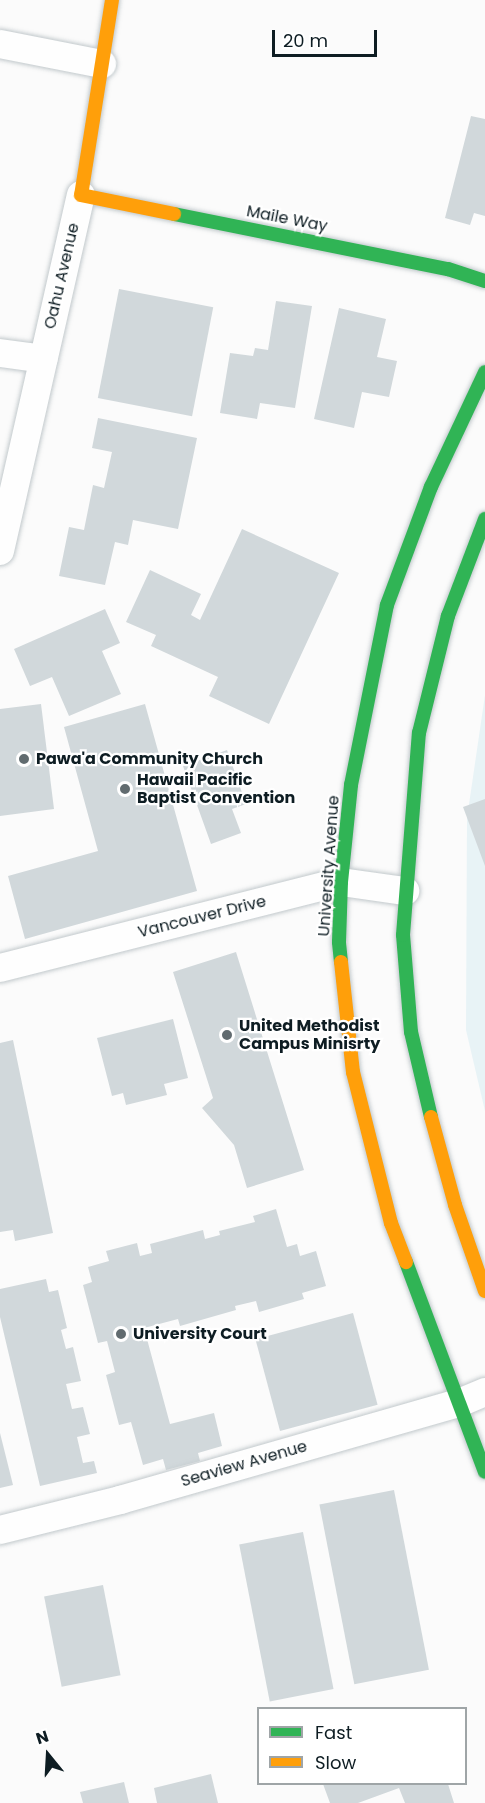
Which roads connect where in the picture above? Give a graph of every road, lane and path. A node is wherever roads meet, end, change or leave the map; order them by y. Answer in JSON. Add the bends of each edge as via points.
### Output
{"nodes":[{"id":1,"x":112,"y":0,"type":"edge"},
{"id":2,"x":0,"y":44,"type":"edge"},
{"id":3,"x":102,"y":64,"type":"junction"},
{"id":4,"x":81,"y":195,"type":"junction"},
{"id":5,"x":485,"y":281,"type":"edge"},
{"id":6,"x":0,"y":353,"type":"edge"},
{"id":7,"x":44,"y":359,"type":"junction"},
{"id":8,"x":485,"y":372,"type":"edge"},
{"id":9,"x":485,"y":519,"type":"edge"},
{"id":10,"x":0,"y":550,"type":"edge"},
{"id":11,"x":341,"y":882,"type":"junction"},
{"id":12,"x":405,"y":891,"type":"junction"},
{"id":13,"x":0,"y":968,"type":"edge"},
{"id":14,"x":485,"y":1291,"type":"edge"},
{"id":15,"x":472,"y":1397,"type":"edge"},
{"id":16,"x":485,"y":1472,"type":"edge"},
{"id":17,"x":0,"y":1530,"type":"edge"}],
"edges":[{"from":1,"to":3,"type":"main road","name":"Oahu Avenue"},
{"from":2,"to":3,"type":"street"},
{"from":3,"to":4,"type":"main road","name":"Oahu Avenue"},
{"from":4,"to":5,"type":"main road","name":"Maile Way","via":[[448,268]]},
{"from":4,"to":7,"type":"street","name":"Oahu Avenue"},
{"from":6,"to":7,"type":"street"},
{"from":7,"to":10,"type":"street","name":"Oahu Avenue"},
{"from":8,"to":11,"type":"main road","name":"University Avenue","via":[[431,487],[387,605],[351,785]]},
{"from":9,"to":12,"type":"main road","via":[[448,616],[419,733]]},
{"from":11,"to":12,"type":"street","name":"Vancouver Drive"},
{"from":11,"to":13,"type":"street","name":"Vancouver Drive"},
{"from":11,"to":15,"type":"main road","name":"University Avenue","via":[[339,942],[353,1072],[391,1223]]},
{"from":12,"to":14,"type":"main road","via":[[403,935],[411,1032],[455,1205]]},
{"from":15,"to":16,"type":"main road","name":"University Avenue"},
{"from":15,"to":17,"type":"street","name":"Seaview Avenue","via":[[120,1500]]}]}
